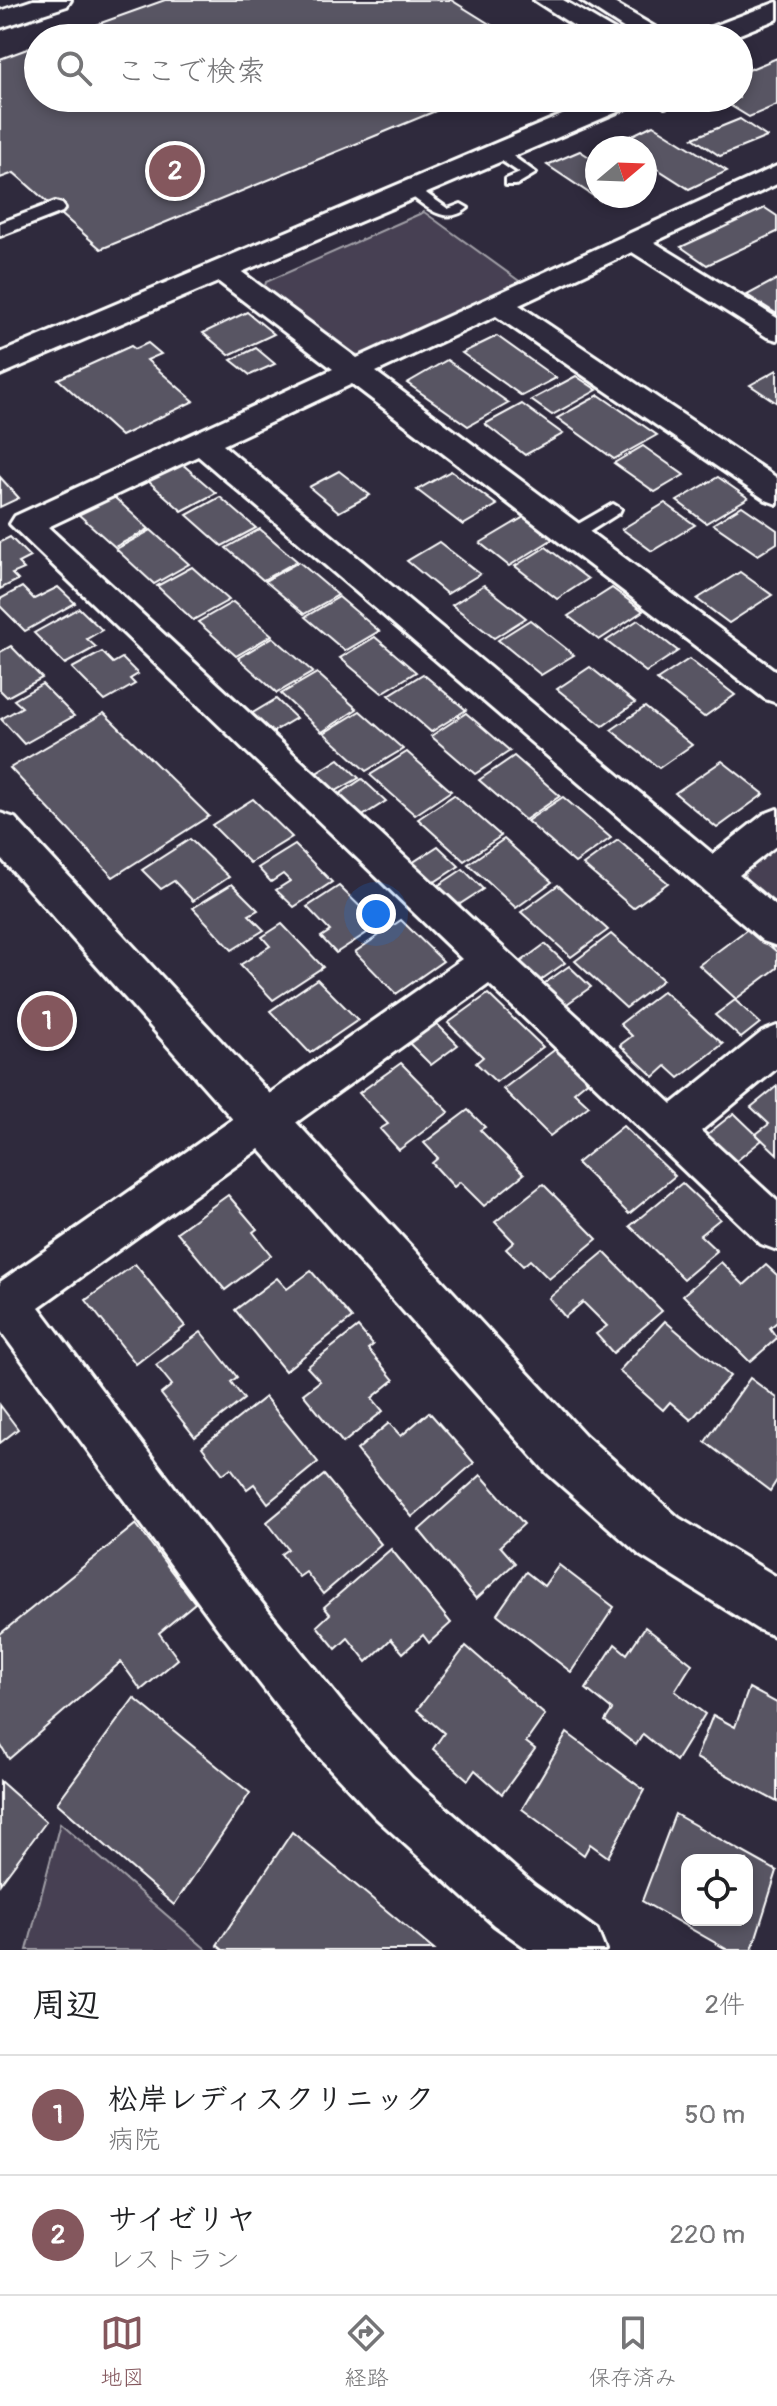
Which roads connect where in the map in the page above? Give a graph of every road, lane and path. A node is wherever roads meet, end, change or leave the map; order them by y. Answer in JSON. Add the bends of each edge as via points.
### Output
{"nodes":[{"id":1,"x":58,"y":0,"type":"edge"},
{"id":2,"x":546,"y":0,"type":"edge"},
{"id":3,"x":592,"y":0,"type":"edge"},
{"id":4,"x":777,"y":10,"type":"edge"},
{"id":5,"x":0,"y":20,"type":"edge"},
{"id":6,"x":586,"y":24,"type":"edge"},
{"id":7,"x":632,"y":24,"type":"edge"},
{"id":8,"x":742,"y":24,"type":"edge"},
{"id":9,"x":777,"y":35,"type":"edge"},
{"id":10,"x":753,"y":45,"type":"edge"},
{"id":11,"x":533,"y":112,"type":"edge"},
{"id":12,"x":593,"y":112,"type":"edge"},
{"id":13,"x":498,"y":152,"type":"junction"},
{"id":14,"x":511,"y":182,"type":"dead end"},
{"id":15,"x":771,"y":183,"type":"edge"},
{"id":16,"x":411,"y":189,"type":"junction"},
{"id":17,"x":55,"y":208,"type":"dead end"},
{"id":18,"x":461,"y":208,"type":"dead end"},
{"id":19,"x":0,"y":230,"type":"edge"},
{"id":20,"x":633,"y":241,"type":"junction"},
{"id":21,"x":221,"y":270,"type":"junction"},
{"id":22,"x":498,"y":304,"type":"junction"},
{"id":23,"x":777,"y":331,"type":"edge"},
{"id":24,"x":0,"y":338,"type":"edge"},
{"id":25,"x":0,"y":365,"type":"edge"},
{"id":26,"x":356,"y":371,"type":"junction"},
{"id":27,"x":200,"y":442,"type":"junction"},
{"id":28,"x":777,"y":493,"type":"edge"},
{"id":29,"x":613,"y":509,"type":"dead end"},
{"id":30,"x":572,"y":535,"type":"junction"},
{"id":31,"x":777,"y":690,"type":"edge"},
{"id":32,"x":777,"y":824,"type":"edge"},
{"id":33,"x":0,"y":829,"type":"edge"},
{"id":34,"x":714,"y":874,"type":"junction"},
{"id":35,"x":777,"y":930,"type":"edge"},
{"id":36,"x":489,"y":962,"type":"junction"},
{"id":37,"x":777,"y":1044,"type":"edge"},
{"id":38,"x":263,"y":1119,"type":"junction"},
{"id":39,"x":670,"y":1131,"type":"junction"},
{"id":40,"x":777,"y":1230,"type":"edge"},
{"id":41,"x":4,"y":1305,"type":"edge"},
{"id":42,"x":777,"y":1609,"type":"edge"},
{"id":43,"x":577,"y":1950,"type":"edge"}],
"edges":[{"from":1,"to":5,"type":"street"},
{"from":2,"to":6,"type":"street"},
{"from":3,"to":7,"type":"street"},
{"from":4,"to":8,"type":"street"},
{"from":9,"to":10,"type":"street"},
{"from":11,"to":24,"type":"street"},
{"from":12,"to":13,"type":"street"},
{"from":13,"to":14,"type":"lane","via":[[529,173]]},
{"from":13,"to":16,"type":"street"},
{"from":15,"to":20,"type":"street"},
{"from":16,"to":18,"type":"lane","via":[[447,214]]},
{"from":16,"to":21,"type":"street"},
{"from":17,"to":19,"type":"street"},
{"from":20,"to":22,"type":"street"},
{"from":20,"to":23,"type":"street"},
{"from":21,"to":25,"type":"street"},
{"from":21,"to":26,"type":"street"},
{"from":22,"to":26,"type":"street"},
{"from":22,"to":28,"type":"street"},
{"from":26,"to":27,"type":"street"},
{"from":26,"to":30,"type":"street"},
{"from":27,"to":34,"type":"street"},
{"from":27,"to":36,"type":"street","via":[[26,524]]},
{"from":29,"to":30,"type":"lane"},
{"from":30,"to":31,"type":"street"},
{"from":32,"to":34,"type":"street"},
{"from":33,"to":38,"type":"street"},
{"from":34,"to":35,"type":"street"},
{"from":36,"to":38,"type":"street"},
{"from":36,"to":39,"type":"street"},
{"from":37,"to":39,"type":"street"},
{"from":38,"to":41,"type":"street"},
{"from":38,"to":42,"type":"street","via":[[566,1454],[660,1537]]},
{"from":39,"to":40,"type":"street"},
{"from":41,"to":43,"type":"street","via":[[324,1723],[393,1797],[514,1905]]}]}
